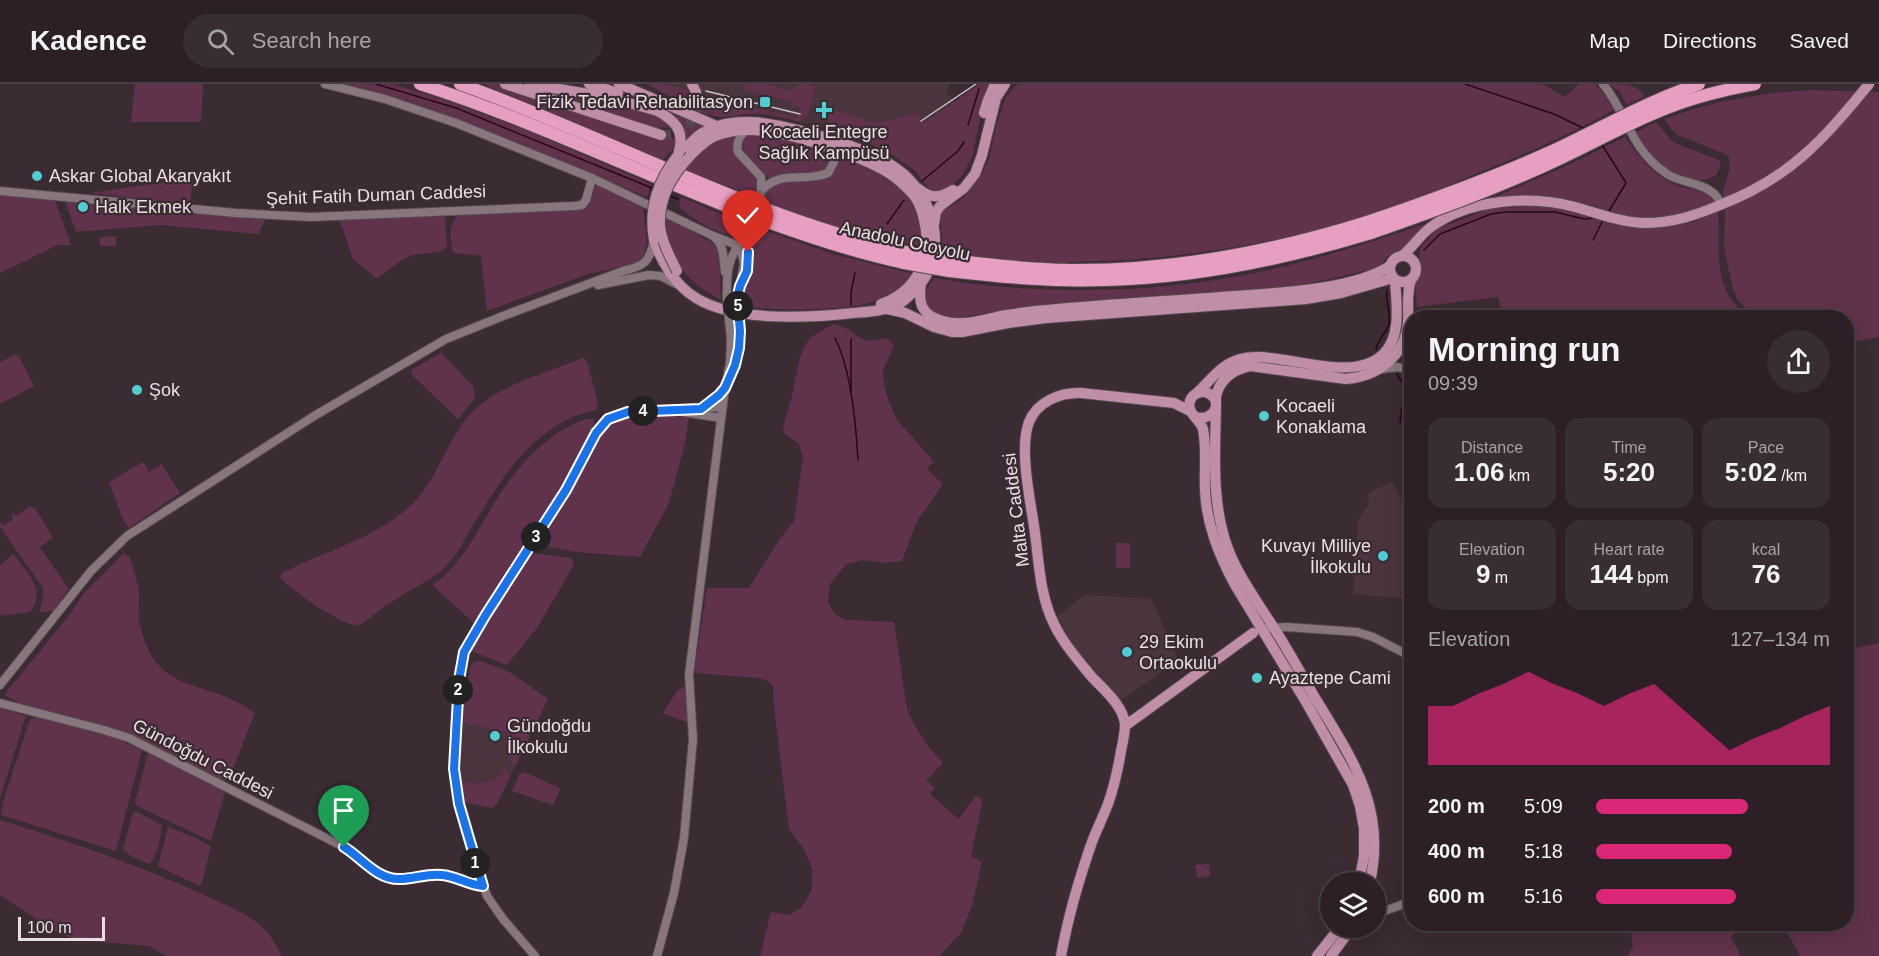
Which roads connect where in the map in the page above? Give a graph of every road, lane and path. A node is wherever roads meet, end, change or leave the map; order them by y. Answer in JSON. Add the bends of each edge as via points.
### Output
{"nodes":[{"id":1,"x":325,"y":84,"type":"edge"},
{"id":2,"x":420,"y":84,"type":"edge"},
{"id":3,"x":460,"y":84,"type":"edge"},
{"id":4,"x":505,"y":84,"type":"edge"},
{"id":5,"x":529,"y":84,"type":"edge"},
{"id":6,"x":589,"y":84,"type":"edge"},
{"id":7,"x":620,"y":84,"type":"edge"},
{"id":8,"x":633,"y":84,"type":"edge"},
{"id":9,"x":692,"y":84,"type":"edge"},
{"id":10,"x":995,"y":84,"type":"edge"},
{"id":11,"x":1005,"y":84,"type":"edge"},
{"id":12,"x":1603,"y":84,"type":"edge"},
{"id":13,"x":1699,"y":84,"type":"edge"},
{"id":14,"x":1755,"y":84,"type":"edge"},
{"id":15,"x":1869,"y":84,"type":"edge"},
{"id":16,"x":698,"y":105,"type":"tunnel mouth"},
{"id":17,"x":674,"y":107,"type":"junction"},
{"id":18,"x":658,"y":111,"type":"junction"},
{"id":19,"x":719,"y":127,"type":"junction"},
{"id":20,"x":747,"y":130,"type":"junction"},
{"id":21,"x":661,"y":135,"type":"tunnel mouth"},
{"id":22,"x":831,"y":149,"type":"junction"},
{"id":23,"x":684,"y":156,"type":"junction"},
{"id":24,"x":592,"y":178,"type":"junction"},
{"id":25,"x":916,"y":187,"type":"junction"},
{"id":26,"x":0,"y":191,"type":"edge"},
{"id":27,"x":761,"y":192,"type":"junction"},
{"id":28,"x":1721,"y":205,"type":"junction"},
{"id":29,"x":934,"y":224,"type":"junction"},
{"id":30,"x":1369,"y":228,"type":"junction"},
{"id":31,"x":746,"y":232,"type":"junction"},
{"id":32,"x":711,"y":235,"type":"junction"},
{"id":33,"x":654,"y":240,"type":"junction"},
{"id":34,"x":1417,"y":242,"type":"junction"},
{"id":35,"x":737,"y":245,"type":"junction"},
{"id":36,"x":1402,"y":255,"type":"junction"},
{"id":37,"x":905,"y":257,"type":"junction"},
{"id":38,"x":1415,"y":264,"type":"junction"},
{"id":39,"x":1390,"y":266,"type":"junction"},
{"id":40,"x":1394,"y":279,"type":"junction"},
{"id":41,"x":1410,"y":280,"type":"junction"},
{"id":42,"x":921,"y":283,"type":"junction"},
{"id":43,"x":740,"y":286,"type":"junction"},
{"id":44,"x":727,"y":287,"type":"junction"},
{"id":45,"x":686,"y":290,"type":"junction"},
{"id":46,"x":572,"y":291,"type":"junction"},
{"id":47,"x":884,"y":309,"type":"junction"},
{"id":48,"x":1408,"y":310,"type":"edge"},
{"id":49,"x":738,"y":312,"type":"junction"},
{"id":50,"x":852,"y":313,"type":"junction"},
{"id":51,"x":1404,"y":337,"type":"edge"},
{"id":52,"x":1399,"y":350,"type":"junction"},
{"id":53,"x":1404,"y":362,"type":"edge"},
{"id":54,"x":1380,"y":369,"type":"junction"},
{"id":55,"x":1404,"y":369,"type":"edge"},
{"id":56,"x":725,"y":388,"type":"junction"},
{"id":57,"x":1194,"y":395,"type":"junction"},
{"id":58,"x":1174,"y":403,"type":"junction"},
{"id":59,"x":1216,"y":405,"type":"junction"},
{"id":60,"x":722,"y":407,"type":"junction"},
{"id":61,"x":672,"y":409,"type":"junction"},
{"id":62,"x":701,"y":409,"type":"junction"},
{"id":63,"x":1193,"y":414,"type":"junction"},
{"id":64,"x":721,"y":418,"type":"junction"},
{"id":65,"x":1274,"y":627,"type":"junction"},
{"id":66,"x":1257,"y":631,"type":"junction"},
{"id":67,"x":1404,"y":653,"type":"edge"},
{"id":68,"x":0,"y":686,"type":"edge"},
{"id":69,"x":0,"y":703,"type":"edge"},
{"id":70,"x":1125,"y":726,"type":"junction"},
{"id":71,"x":1360,"y":872,"type":"edge"},
{"id":72,"x":1372,"y":872,"type":"edge"},
{"id":73,"x":483,"y":886,"type":"junction"},
{"id":74,"x":1404,"y":904,"type":"edge"},
{"id":75,"x":1386,"y":910,"type":"edge"},
{"id":76,"x":1337,"y":938,"type":"edge"},
{"id":77,"x":1342,"y":938,"type":"edge"},
{"id":78,"x":535,"y":956,"type":"edge"},
{"id":79,"x":657,"y":956,"type":"edge"},
{"id":80,"x":1061,"y":956,"type":"edge"},
{"id":81,"x":1317,"y":956,"type":"edge"},
{"id":82,"x":1331,"y":956,"type":"edge"}],
"edges":[{"from":1,"to":24,"type":"street","via":[[394,101]]},
{"from":2,"to":37,"type":"highway","name":"Anadolu Otoyolu","via":[[520,120],[770,222],[850,250]]},
{"from":3,"to":37,"type":"highway","name":"Anadolu Otoyolu","via":[[773,211]]},
{"from":4,"to":21,"type":"main road"},
{"from":5,"to":18,"type":"main road","via":[[607,97]]},
{"from":6,"to":18,"type":"main road"},
{"from":7,"to":17,"type":"main road"},
{"from":8,"to":17,"type":"main road"},
{"from":9,"to":16,"type":"main road"},
{"from":10,"to":25,"type":"main road","via":[[975,155],[964,179],[940,197],[926,195]]},
{"from":11,"to":29,"type":"main road","via":[[996,98],[975,174],[959,194],[940,206]]},
{"from":12,"to":28,"type":"street","via":[[1637,145],[1650,160],[1673,178],[1704,187],[1717,196]]},
{"from":13,"to":30,"type":"highway","bridge":true},
{"from":14,"to":30,"type":"highway","bridge":true,"via":[[1675,104],[1474,195]]},
{"from":15,"to":28,"type":"main road","via":[[1808,153],[1770,182]]},
{"from":17,"to":19,"type":"main road"},
{"from":18,"to":23,"type":"main road","via":[[679,130]]},
{"from":19,"to":23,"type":"main road","via":[[698,136]]},
{"from":19,"to":25,"type":"main road","via":[[771,123],[826,138],[896,168]]},
{"from":20,"to":22,"type":"main road","via":[[785,135]]},
{"from":20,"to":23,"type":"main road","via":[[712,137]]},
{"from":20,"to":27,"type":"street","via":[[739,138],[738,152],[761,177]]},
{"from":22,"to":27,"type":"street","via":[[834,162],[828,173],[771,181]]},
{"from":22,"to":50,"type":"main road","via":[[892,175],[912,193],[926,226],[925,261],[910,285],[887,302]]},
{"from":23,"to":33,"type":"main road","bridge":true,"via":[[663,177],[656,193],[651,219]]},
{"from":23,"to":49,"type":"main road","bridge":true,"via":[[667,189],[661,214],[663,240],[677,271],[688,284]]},
{"from":24,"to":26,"type":"street","name":"Şehit Fatih Duman Caddesi","via":[[582,205],[311,217]]},
{"from":24,"to":32,"type":"street"},
{"from":25,"to":29,"type":"main road"},
{"from":27,"to":31,"type":"street","bridge":true},
{"from":28,"to":34,"type":"main road","via":[[1683,219],[1638,223],[1560,204],[1499,202],[1463,211],[1437,223]]},
{"from":29,"to":42,"type":"main road","via":[[935,254]]},
{"from":30,"to":37,"type":"highway","name":"Anadolu Otoyolu","bridge":true,"via":[[1274,259],[1215,270],[1107,280],[1004,278]]},
{"from":31,"to":35,"type":"street"},
{"from":31,"to":43,"type":"street","via":[[747,271]]},
{"from":32,"to":35,"type":"street"},
{"from":32,"to":44,"type":"street","via":[[722,247]]},
{"from":33,"to":45,"type":"main road","via":[[667,268]]},
{"from":33,"to":46,"type":"street","via":[[646,263]]},
{"from":34,"to":36,"type":"main road"},
{"from":34,"to":38,"type":"main road"},
{"from":35,"to":43,"type":"street","via":[[744,264]]},
{"from":35,"to":44,"type":"street","via":[[729,262]]},
{"from":36,"to":38,"type":"main road"},
{"from":36,"to":39,"type":"main road"},
{"from":38,"to":41,"type":"main road","via":[[1416,273]]},
{"from":39,"to":40,"type":"main road"},
{"from":39,"to":42,"type":"main road","via":[[1376,274],[1311,289],[1035,311],[959,323],[933,318],[923,310],[919,300]]},
{"from":40,"to":41,"type":"main road"},
{"from":40,"to":47,"type":"main road","via":[[1306,299],[1046,318],[962,332],[943,330],[905,313]]},
{"from":40,"to":57,"type":"main road","via":[[1396,328],[1388,346],[1374,361],[1344,369],[1246,357],[1224,366]]},
{"from":41,"to":48,"type":"main road"},
{"from":42,"to":47,"type":"main road","via":[[898,305]]},
{"from":43,"to":56,"type":"street","bridge":true,"via":[[738,355]]},
{"from":44,"to":56,"type":"street","bridge":true,"via":[[731,340]]},
{"from":45,"to":46,"type":"street","via":[[669,279],[649,275]]},
{"from":45,"to":49,"type":"main road","via":[[709,304]]},
{"from":46,"to":68,"type":"street","via":[[446,339],[314,416],[127,536],[91,571]]},
{"from":47,"to":50,"type":"main road"},
{"from":49,"to":50,"type":"main road","via":[[790,316]]},
{"from":51,"to":52,"type":"main road"},
{"from":52,"to":53,"type":"street"},
{"from":52,"to":54,"type":"main road"},
{"from":54,"to":55,"type":"street"},
{"from":54,"to":59,"type":"main road","via":[[1346,379],[1250,366],[1222,381]]},
{"from":56,"to":60,"type":"street"},
{"from":56,"to":62,"type":"street"},
{"from":57,"to":58,"type":"main road","name":"Malta Caddesi"},
{"from":57,"to":59,"type":"main road","via":[[1206,392]]},
{"from":57,"to":63,"type":"main road","via":[[1189,406]]},
{"from":58,"to":63,"type":"main road","name":"Malta Caddesi"},
{"from":58,"to":70,"type":"main road","name":"Malta Caddesi","via":[[1066,393],[1036,411],[1025,435],[1041,580],[1048,610],[1069,648],[1118,707]]},
{"from":59,"to":63,"type":"main road","via":[[1205,418]]},
{"from":59,"to":65,"type":"main road","via":[[1215,477],[1220,520],[1233,560]]},
{"from":60,"to":62,"type":"street"},
{"from":60,"to":64,"type":"street"},
{"from":61,"to":62,"type":"street"},
{"from":61,"to":64,"type":"street"},
{"from":61,"to":73,"type":"street","via":[[619,414],[601,426],[566,490],[464,652],[454,769],[459,804]]},
{"from":63,"to":66,"type":"main road","via":[[1202,425],[1205,500],[1215,542]]},
{"from":64,"to":79,"type":"street","via":[[689,675],[693,739],[684,838]]},
{"from":65,"to":66,"type":"street"},
{"from":65,"to":67,"type":"street","via":[[1365,634]]},
{"from":65,"to":72,"type":"main road","via":[[1358,771],[1375,832]]},
{"from":66,"to":70,"type":"main road"},
{"from":66,"to":71,"type":"main road","via":[[1338,757],[1358,798],[1364,846]]},
{"from":69,"to":73,"type":"street","name":"Gündoğdu Caddesi","via":[[129,738],[344,847],[390,879],[443,875]]},
{"from":70,"to":80,"type":"main road","via":[[1111,793],[1087,857]]},
{"from":73,"to":78,"type":"street","via":[[495,909]]},
{"from":74,"to":75,"type":"street"},
{"from":76,"to":81,"type":"main road"},
{"from":77,"to":82,"type":"main road"}]}
